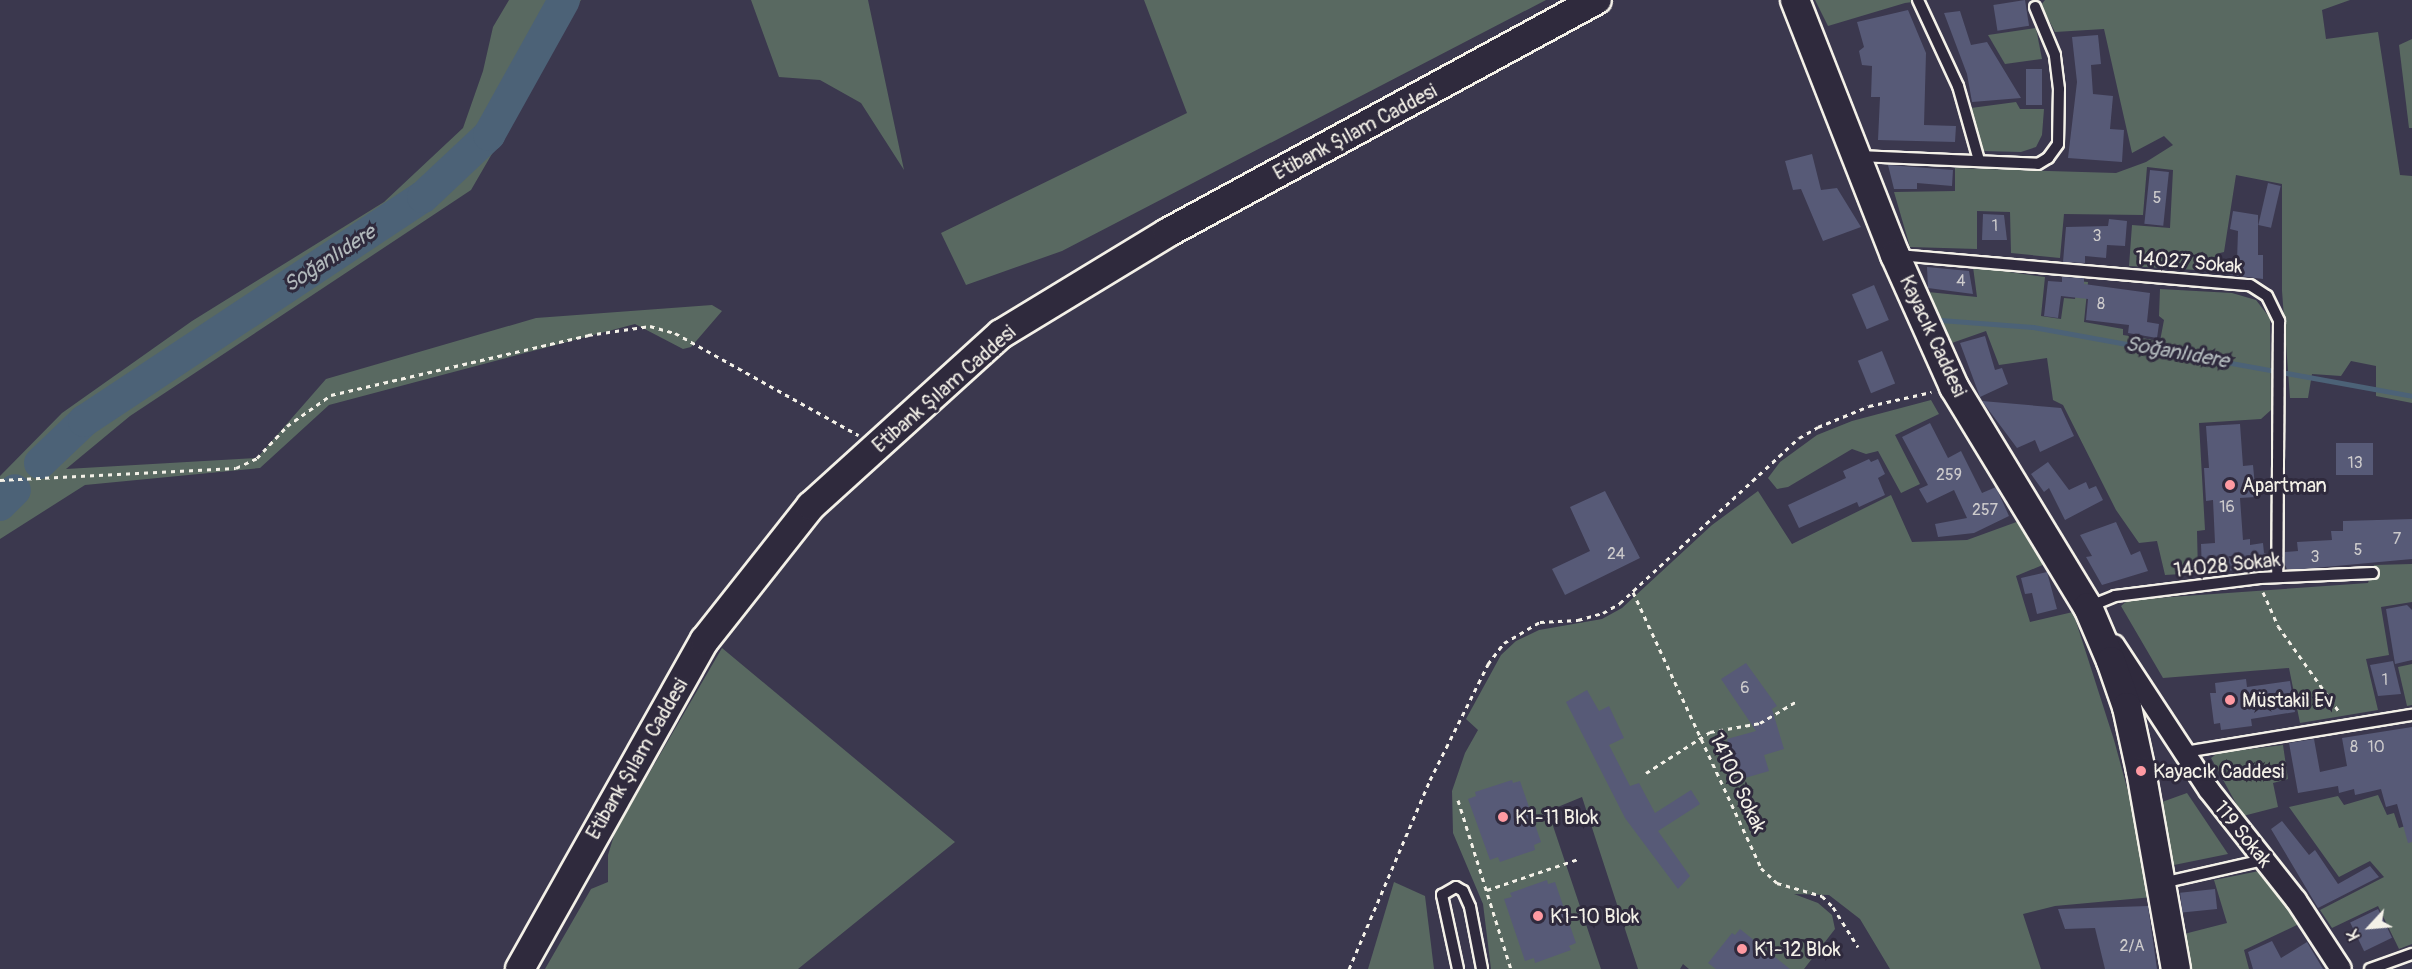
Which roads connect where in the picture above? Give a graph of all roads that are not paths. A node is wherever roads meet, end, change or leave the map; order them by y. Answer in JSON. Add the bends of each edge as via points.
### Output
{"nodes":[{"id":1,"x":1597,"y":0,"type":"edge"},
{"id":2,"x":1795,"y":0,"type":"edge"},
{"id":3,"x":1918,"y":0,"type":"edge"},
{"id":4,"x":2035,"y":7,"type":"dead end"},
{"id":5,"x":1856,"y":156,"type":"junction"},
{"id":6,"x":1979,"y":160,"type":"junction"},
{"id":7,"x":1895,"y":255,"type":"junction"},
{"id":8,"x":2373,"y":573,"type":"dead end"},
{"id":9,"x":2277,"y":576,"type":"junction"},
{"id":10,"x":2088,"y":607,"type":"junction"},
{"id":11,"x":2412,"y":715,"type":"edge"},
{"id":12,"x":2185,"y":752,"type":"junction"},
{"id":13,"x":2263,"y":860,"type":"junction"},
{"id":14,"x":2162,"y":883,"type":"junction"},
{"id":15,"x":2412,"y":954,"type":"edge"},
{"id":16,"x":520,"y":969,"type":"edge"},
{"id":17,"x":1458,"y":969,"type":"edge"},
{"id":18,"x":1482,"y":969,"type":"edge"},
{"id":19,"x":2176,"y":969,"type":"edge"},
{"id":20,"x":2341,"y":969,"type":"edge"},
{"id":21,"x":2370,"y":969,"type":"edge"}],
"edges":[{"from":1,"to":16,"type":"street","name":"Etibank Şılam Caddesi","via":[[1167,233],[1001,334],[811,506],[705,640]]},
{"from":2,"to":5,"type":"street","name":"Kayacık Caddesi"},
{"from":3,"to":6,"type":"lane","via":[[1958,86]]},
{"from":4,"to":6,"type":"lane","via":[[2055,55],[2058,144],[2038,164]]},
{"from":5,"to":6,"type":"lane"},
{"from":5,"to":7,"type":"street","name":"Kayacık Caddesi"},
{"from":7,"to":9,"type":"lane","name":"14027 Sokak","via":[[2250,285],[2267,296],[2278,321]]},
{"from":7,"to":10,"type":"street","name":"Kayacık Caddesi","via":[[1954,387]]},
{"from":8,"to":9,"type":"lane","name":"14028 Sokak"},
{"from":9,"to":10,"type":"lane","name":"14028 Sokak","via":[[2115,597]]},
{"from":10,"to":12,"type":"street","name":"119 Sokak"},
{"from":10,"to":14,"type":"street","name":"Kayacık Caddesi","via":[[2127,707]]},
{"from":11,"to":12,"type":"lane"},
{"from":12,"to":13,"type":"street","name":"119 Sokak","via":[[2226,815]]},
{"from":13,"to":14,"type":"lane"},
{"from":13,"to":20,"type":"street","name":"119 Sokak","via":[[2296,900]]},
{"from":14,"to":19,"type":"street","name":"Kayacık Caddesi"},
{"from":15,"to":21,"type":"lane"},
{"from":17,"to":18,"type":"lane","via":[[1442,895],[1456,887],[1463,891],[1470,907]]}]}
